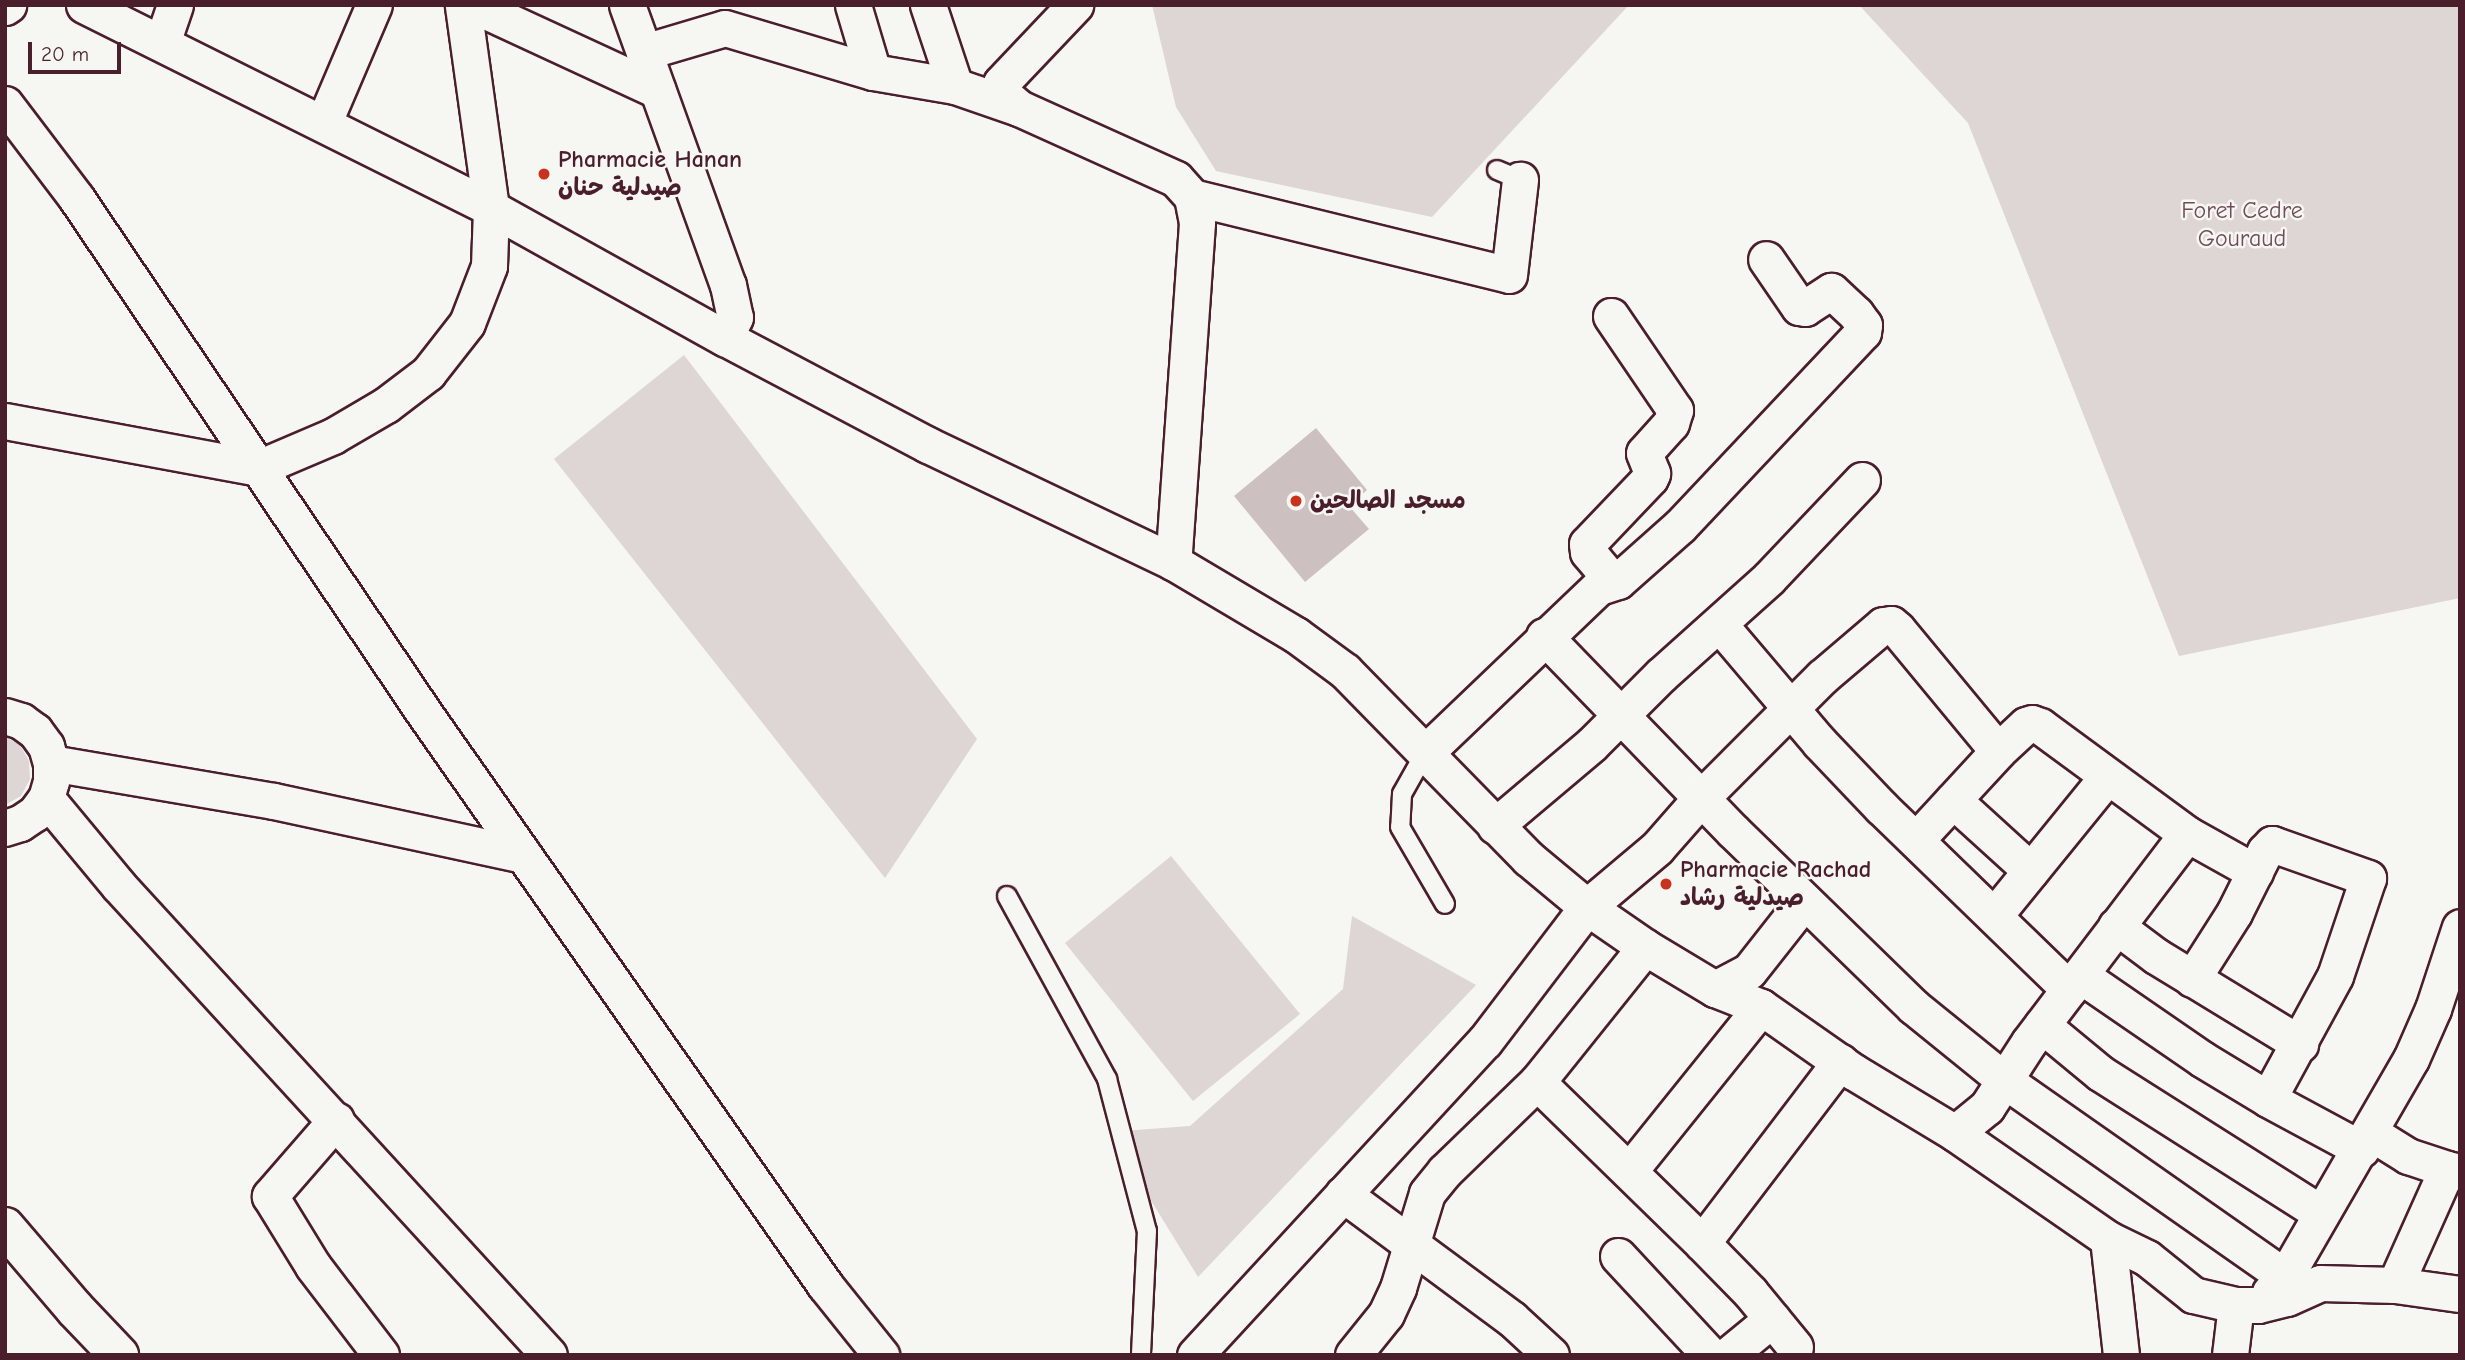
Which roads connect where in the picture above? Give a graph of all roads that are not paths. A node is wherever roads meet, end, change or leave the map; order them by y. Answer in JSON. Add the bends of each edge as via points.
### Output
{"nodes":[{"id":1,"x":84,"y":5,"type":"edge"},
{"id":2,"x":175,"y":5,"type":"edge"},
{"id":3,"x":374,"y":5,"type":"edge"},
{"id":4,"x":463,"y":5,"type":"edge"},
{"id":5,"x":473,"y":5,"type":"edge"},
{"id":6,"x":627,"y":5,"type":"edge"},
{"id":7,"x":853,"y":5,"type":"edge"},
{"id":8,"x":928,"y":5,"type":"edge"},
{"id":9,"x":1075,"y":5,"type":"edge"},
{"id":10,"x":162,"y":43,"type":"junction"},
{"id":11,"x":643,"y":52,"type":"junction"},
{"id":12,"x":873,"y":72,"type":"junction"},
{"id":13,"x":955,"y":86,"type":"junction"},
{"id":14,"x":657,"y":90,"type":"junction"},
{"id":15,"x":5,"y":104,"type":"edge"},
{"id":16,"x":1019,"y":108,"type":"junction"},
{"id":17,"x":324,"y":122,"type":"junction"},
{"id":18,"x":1508,"y":175,"type":"dead end"},
{"id":19,"x":1192,"y":197,"type":"junction"},
{"id":20,"x":491,"y":208,"type":"junction"},
{"id":21,"x":1766,"y":259,"type":"dead end"},
{"id":22,"x":1611,"y":316,"type":"dead end"},
{"id":23,"x":725,"y":338,"type":"junction"},
{"id":24,"x":5,"y":421,"type":"edge"},
{"id":25,"x":258,"y":467,"type":"junction"},
{"id":26,"x":1862,"y":481,"type":"dead end"},
{"id":27,"x":1172,"y":562,"type":"junction"},
{"id":28,"x":1613,"y":582,"type":"junction"},
{"id":29,"x":1719,"y":624,"type":"junction"},
{"id":30,"x":1544,"y":636,"type":"junction"},
{"id":31,"x":1791,"y":707,"type":"junction"},
{"id":32,"x":5,"y":716,"type":"edge"},
{"id":33,"x":1620,"y":716,"type":"junction"},
{"id":34,"x":1998,"y":751,"type":"junction"},
{"id":35,"x":1425,"y":752,"type":"junction"},
{"id":36,"x":51,"y":763,"type":"junction"},
{"id":37,"x":2107,"y":776,"type":"junction"},
{"id":38,"x":46,"y":797,"type":"junction"},
{"id":39,"x":1701,"y":798,"type":"junction"},
{"id":40,"x":1952,"y":800,"type":"junction"},
{"id":41,"x":1496,"y":826,"type":"junction"},
{"id":42,"x":5,"y":828,"type":"edge"},
{"id":43,"x":2186,"y":834,"type":"junction"},
{"id":44,"x":1916,"y":840,"type":"junction"},
{"id":45,"x":523,"y":855,"type":"junction"},
{"id":46,"x":2031,"y":871,"type":"junction"},
{"id":47,"x":2255,"y":872,"type":"junction"},
{"id":48,"x":1007,"y":896,"type":"dead end"},
{"id":49,"x":1804,"y":901,"type":"junction"},
{"id":50,"x":1445,"y":904,"type":"dead end"},
{"id":51,"x":1587,"y":906,"type":"junction"},
{"id":52,"x":1994,"y":916,"type":"junction"},
{"id":53,"x":2116,"y":926,"type":"junction"},
{"id":54,"x":2460,"y":928,"type":"edge"},
{"id":55,"x":1646,"y":947,"type":"junction"},
{"id":56,"x":2192,"y":979,"type":"junction"},
{"id":57,"x":2074,"y":982,"type":"junction"},
{"id":58,"x":1715,"y":989,"type":"junction"},
{"id":59,"x":1761,"y":1007,"type":"junction"},
{"id":60,"x":2042,"y":1025,"type":"junction"},
{"id":61,"x":2300,"y":1044,"type":"junction"},
{"id":62,"x":1840,"y":1062,"type":"junction"},
{"id":63,"x":2004,"y":1080,"type":"junction"},
{"id":64,"x":1537,"y":1082,"type":"junction"},
{"id":65,"x":2268,"y":1099,"type":"junction"},
{"id":66,"x":335,"y":1120,"type":"junction"},
{"id":67,"x":1955,"y":1133,"type":"junction"},
{"id":68,"x":2366,"y":1141,"type":"junction"},
{"id":69,"x":1630,"y":1170,"type":"junction"},
{"id":70,"x":2453,"y":1171,"type":"edge"},
{"id":71,"x":1343,"y":1194,"type":"junction"},
{"id":72,"x":2321,"y":1213,"type":"junction"},
{"id":73,"x":5,"y":1227,"type":"edge"},
{"id":74,"x":2108,"y":1239,"type":"junction"},
{"id":75,"x":1702,"y":1243,"type":"junction"},
{"id":76,"x":1412,"y":1244,"type":"junction"},
{"id":77,"x":1618,"y":1256,"type":"dead end"},
{"id":78,"x":2285,"y":1277,"type":"junction"},
{"id":79,"x":2395,"y":1285,"type":"junction"},
{"id":80,"x":2460,"y":1294,"type":"edge"},
{"id":81,"x":2247,"y":1305,"type":"junction"},
{"id":82,"x":1772,"y":1319,"type":"junction"},
{"id":83,"x":1795,"y":1347,"type":"dead end"},
{"id":84,"x":119,"y":1355,"type":"edge"},
{"id":85,"x":381,"y":1355,"type":"edge"},
{"id":86,"x":549,"y":1355,"type":"edge"},
{"id":87,"x":881,"y":1355,"type":"edge"},
{"id":88,"x":1140,"y":1355,"type":"edge"},
{"id":89,"x":1195,"y":1355,"type":"edge"},
{"id":90,"x":1353,"y":1355,"type":"edge"},
{"id":91,"x":1551,"y":1355,"type":"edge"},
{"id":92,"x":1710,"y":1355,"type":"edge"},
{"id":93,"x":1728,"y":1355,"type":"edge"},
{"id":94,"x":2122,"y":1355,"type":"edge"},
{"id":95,"x":2230,"y":1355,"type":"edge"}],
"edges":[{"from":1,"to":10,"type":"street"},
{"from":2,"to":10,"type":"street"},
{"from":3,"to":17,"type":"street"},
{"from":4,"to":20,"type":"street"},
{"from":5,"to":14,"type":"street"},
{"from":6,"to":11,"type":"street"},
{"from":7,"to":12,"type":"street"},
{"from":8,"to":13,"type":"street"},
{"from":9,"to":16,"type":"street","via":[[1001,83],[1003,94]]},
{"from":10,"to":17,"type":"street"},
{"from":11,"to":12,"type":"street","via":[[725,28]]},
{"from":11,"to":14,"type":"street"},
{"from":12,"to":13,"type":"street"},
{"from":13,"to":16,"type":"street"},
{"from":14,"to":23,"type":"street","via":[[728,285],[734,317]]},
{"from":15,"to":25,"type":"street","via":[[77,199]]},
{"from":16,"to":19,"type":"street","via":[[1177,179]]},
{"from":17,"to":20,"type":"street"},
{"from":18,"to":19,"type":"street","via":[[1508,275]]},
{"from":19,"to":27,"type":"street","via":[[1197,223]]},
{"from":20,"to":23,"type":"street"},
{"from":20,"to":25,"type":"street","via":[[489,266],[467,323],[428,373],[386,405],[332,436]]},
{"from":21,"to":28,"type":"street","via":[[1799,306],[1805,308],[1831,291],[1856,314],[1863,332],[1680,526]]},
{"from":22,"to":28,"type":"street","via":[[1675,411],[1671,423],[1644,453],[1650,478],[1587,544],[1588,552]]},
{"from":23,"to":27,"type":"street","via":[[928,445]]},
{"from":24,"to":25,"type":"street"},
{"from":25,"to":45,"type":"street"},
{"from":26,"to":29,"type":"street"},
{"from":27,"to":35,"type":"street","via":[[1296,635],[1345,671]]},
{"from":28,"to":30,"type":"street","via":[[1599,587]]},
{"from":29,"to":31,"type":"street"},
{"from":29,"to":33,"type":"street"},
{"from":30,"to":33,"type":"street"},
{"from":30,"to":35,"type":"street"},
{"from":31,"to":34,"type":"street","via":[[1874,630],[1891,624]]},
{"from":31,"to":39,"type":"street"},
{"from":31,"to":44,"type":"street"},
{"from":32,"to":36,"type":"street","via":[[36,732]]},
{"from":33,"to":39,"type":"street"},
{"from":33,"to":41,"type":"street"},
{"from":34,"to":37,"type":"street","via":[[2032,723]]},
{"from":34,"to":40,"type":"street"},
{"from":35,"to":41,"type":"street"},
{"from":35,"to":50,"type":"lane","via":[[1402,794],[1400,827]]},
{"from":36,"to":38,"type":"street"},
{"from":36,"to":45,"type":"street","via":[[274,802]]},
{"from":37,"to":43,"type":"street"},
{"from":37,"to":46,"type":"street"},
{"from":38,"to":42,"type":"street","via":[[35,813]]},
{"from":38,"to":66,"type":"street","via":[[119,886]]},
{"from":39,"to":49,"type":"street"},
{"from":39,"to":51,"type":"street","via":[[1657,848]]},
{"from":40,"to":44,"type":"street"},
{"from":40,"to":46,"type":"street"},
{"from":41,"to":51,"type":"street"},
{"from":43,"to":47,"type":"street"},
{"from":43,"to":53,"type":"street"},
{"from":44,"to":52,"type":"street"},
{"from":45,"to":87,"type":"street","via":[[825,1285]]},
{"from":46,"to":52,"type":"street"},
{"from":47,"to":56,"type":"street"},
{"from":47,"to":61,"type":"street","via":[[2272,844],[2368,878],[2335,976]]},
{"from":48,"to":88,"type":"lane","via":[[1107,1079],[1147,1231]]},
{"from":49,"to":58,"type":"street","via":[[1749,971]]},
{"from":49,"to":63,"type":"street","via":[[1914,1007]]},
{"from":51,"to":55,"type":"street"},
{"from":51,"to":71,"type":"street","via":[[1485,1041]]},
{"from":52,"to":57,"type":"street"},
{"from":53,"to":56,"type":"street"},
{"from":53,"to":57,"type":"street"},
{"from":54,"to":68,"type":"street","via":[[2412,1059]]},
{"from":55,"to":58,"type":"street"},
{"from":55,"to":64,"type":"street"},
{"from":56,"to":61,"type":"street"},
{"from":57,"to":60,"type":"street"},
{"from":57,"to":65,"type":"street"},
{"from":58,"to":59,"type":"street"},
{"from":59,"to":62,"type":"street"},
{"from":59,"to":69,"type":"street"},
{"from":60,"to":63,"type":"street"},
{"from":60,"to":72,"type":"street","via":[[2100,1073]]},
{"from":61,"to":65,"type":"street"},
{"from":62,"to":67,"type":"street"},
{"from":62,"to":75,"type":"street"},
{"from":63,"to":67,"type":"street","via":[[1987,1107]]},
{"from":63,"to":78,"type":"street"},
{"from":64,"to":69,"type":"street"},
{"from":64,"to":76,"type":"street","via":[[1427,1194]]},
{"from":65,"to":68,"type":"street"},
{"from":66,"to":85,"type":"street","via":[[270,1196],[313,1266]]},
{"from":66,"to":86,"type":"street"},
{"from":67,"to":74,"type":"street"},
{"from":68,"to":70,"type":"street"},
{"from":68,"to":72,"type":"street"},
{"from":69,"to":75,"type":"street"},
{"from":70,"to":79,"type":"street"},
{"from":71,"to":76,"type":"street"},
{"from":71,"to":89,"type":"street"},
{"from":72,"to":78,"type":"street"},
{"from":73,"to":84,"type":"main road"},
{"from":74,"to":81,"type":"street","via":[[2147,1258],[2193,1294]]},
{"from":74,"to":94,"type":"street"},
{"from":75,"to":82,"type":"street"},
{"from":76,"to":90,"type":"street","via":[[1386,1314]]},
{"from":76,"to":91,"type":"street","via":[[1512,1319]]},
{"from":77,"to":92,"type":"street"},
{"from":78,"to":81,"type":"street"},
{"from":79,"to":80,"type":"street"},
{"from":79,"to":81,"type":"street","via":[[2320,1283],[2287,1298]]},
{"from":81,"to":95,"type":"street"},
{"from":82,"to":83,"type":"street"},
{"from":82,"to":93,"type":"street"}]}
